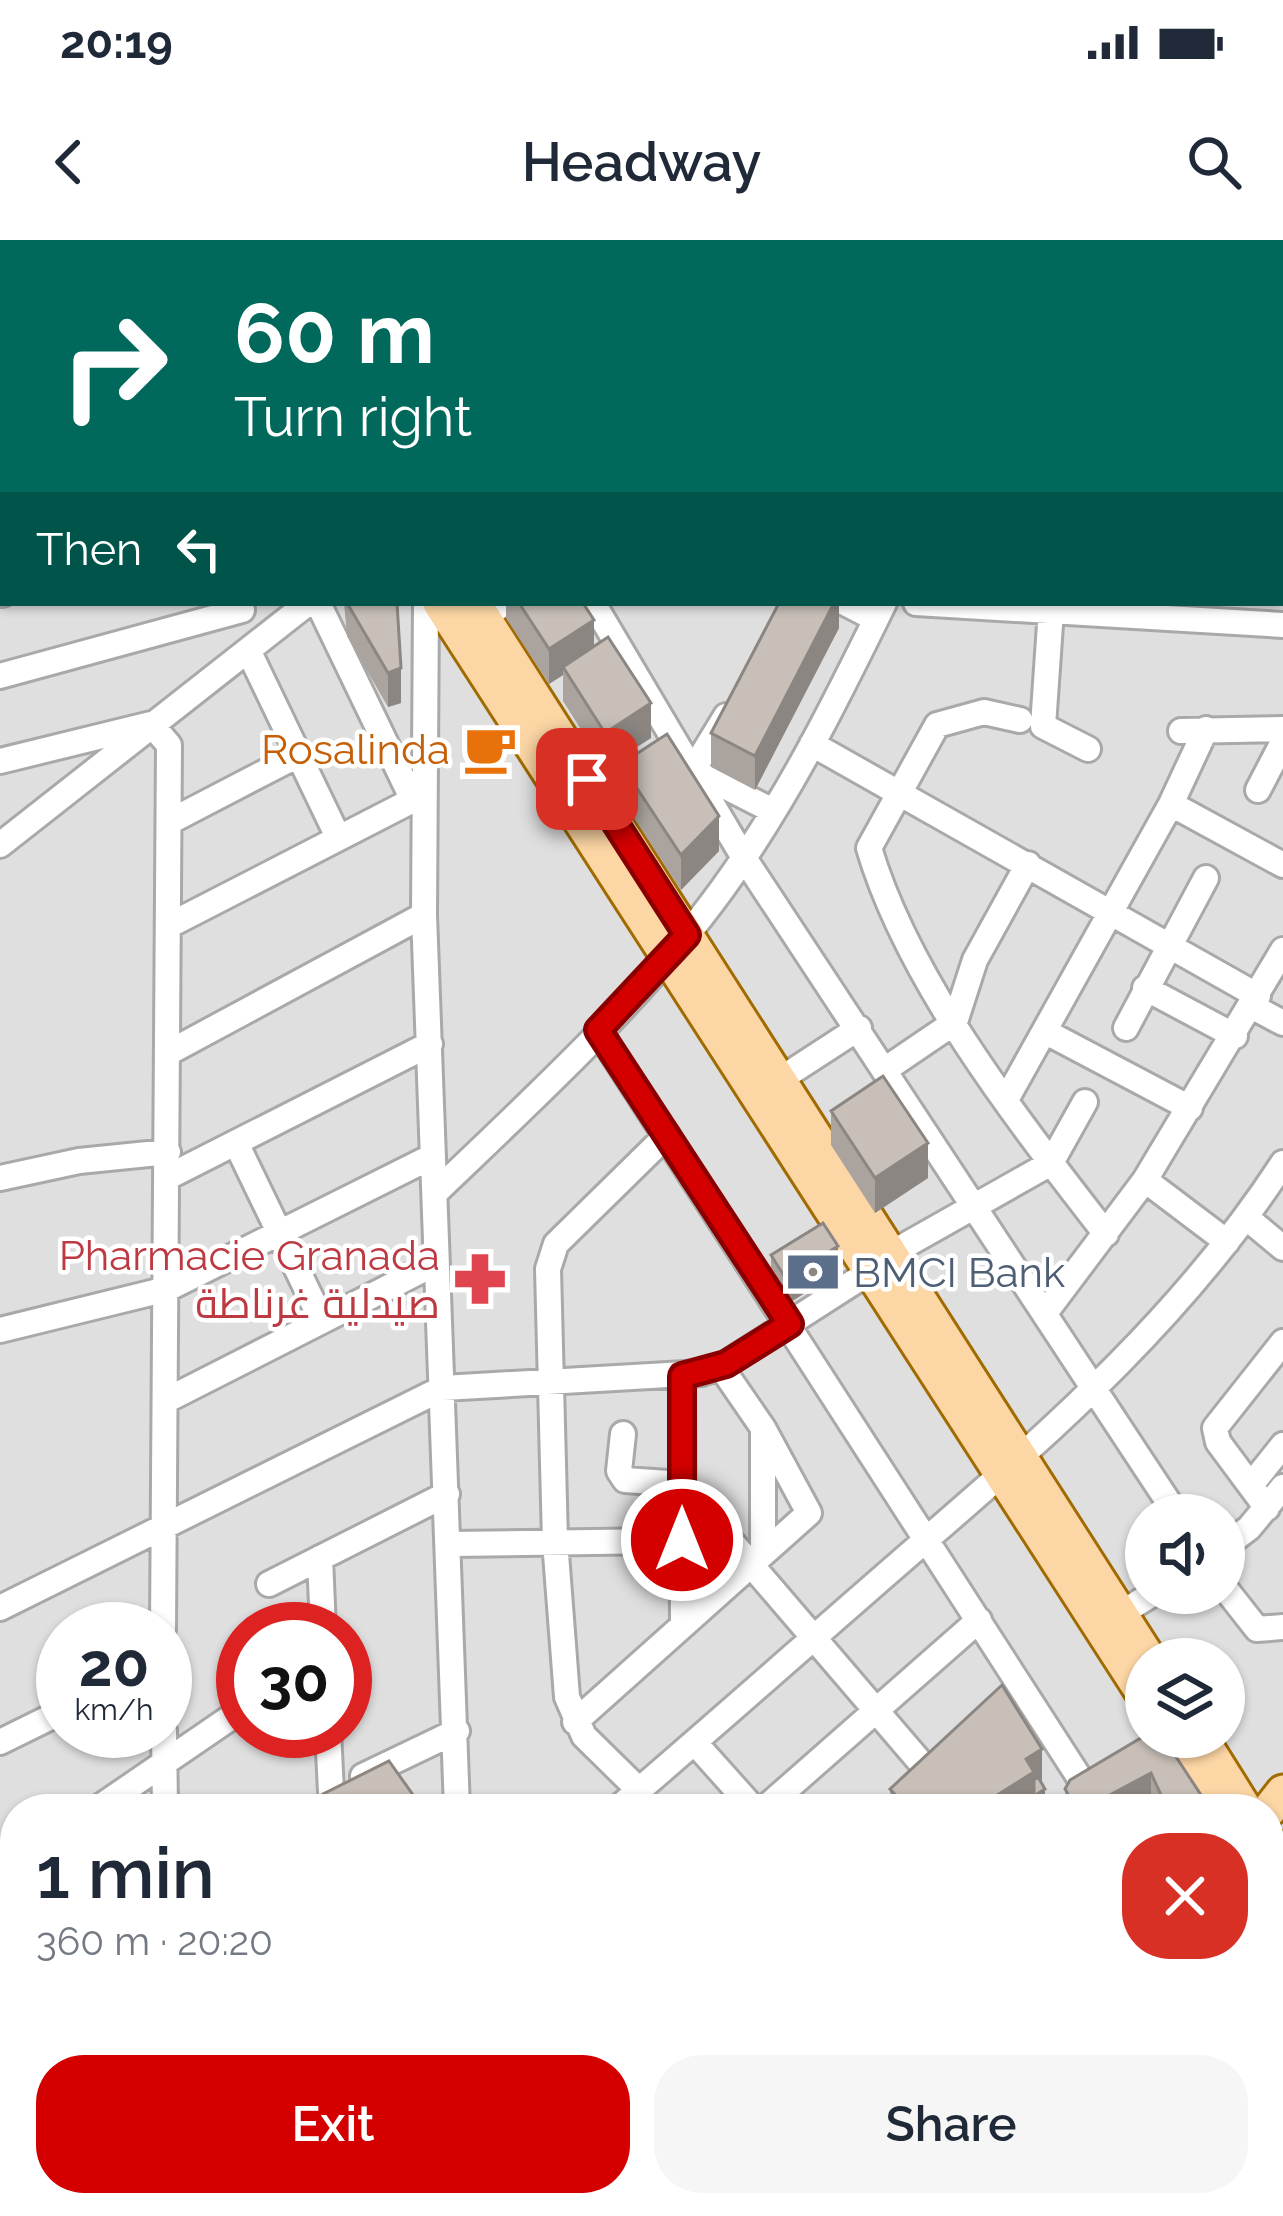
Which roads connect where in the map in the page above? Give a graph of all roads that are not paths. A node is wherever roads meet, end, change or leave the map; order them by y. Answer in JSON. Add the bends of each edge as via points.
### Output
{"nodes":[{"id":1,"x":304,"y":606,"type":"edge"},
{"id":2,"x":320,"y":606,"type":"edge"},
{"id":3,"x":426,"y":606,"type":"edge"},
{"id":4,"x":442,"y":606,"type":"edge"},
{"id":5,"x":594,"y":606,"type":"edge"},
{"id":6,"x":980,"y":606,"type":"edge"},
{"id":7,"x":238,"y":607,"type":"edge"},
{"id":8,"x":488,"y":608,"type":"edge"},
{"id":9,"x":1051,"y":610,"type":"junction"},
{"id":10,"x":880,"y":611,"type":"edge"},
{"id":11,"x":1200,"y":612,"type":"edge"},
{"id":12,"x":1283,"y":625,"type":"edge"},
{"id":13,"x":258,"y":644,"type":"junction"},
{"id":14,"x":0,"y":676,"type":"edge"},
{"id":15,"x":733,"y":702,"type":"edge"},
{"id":16,"x":1020,"y":721,"type":"dead end"},
{"id":17,"x":157,"y":727,"type":"junction"},
{"id":18,"x":1283,"y":729,"type":"edge"},
{"id":19,"x":1283,"y":742,"type":"edge"},
{"id":20,"x":812,"y":744,"type":"junction"},
{"id":21,"x":1088,"y":748,"type":"dead end"},
{"id":22,"x":298,"y":755,"type":"junction"},
{"id":23,"x":0,"y":761,"type":"edge"},
{"id":24,"x":693,"y":770,"type":"junction"},
{"id":25,"x":1258,"y":790,"type":"dead end"},
{"id":26,"x":900,"y":791,"type":"junction"},
{"id":27,"x":418,"y":802,"type":"junction"},
{"id":28,"x":1172,"y":804,"type":"junction"},
{"id":29,"x":773,"y":811,"type":"junction"},
{"id":30,"x":169,"y":821,"type":"junction"},
{"id":31,"x":338,"y":837,"type":"junction"},
{"id":32,"x":0,"y":845,"type":"edge"},
{"id":33,"x":744,"y":858,"type":"junction"},
{"id":34,"x":1028,"y":864,"type":"junction"},
{"id":35,"x":1283,"y":866,"type":"edge"},
{"id":36,"x":1206,"y":878,"type":"dead end"},
{"id":37,"x":424,"y":915,"type":"junction"},
{"id":38,"x":1110,"y":916,"type":"junction"},
{"id":39,"x":168,"y":926,"type":"junction"},
{"id":40,"x":677,"y":945,"type":"junction"},
{"id":41,"x":1165,"y":947,"type":"junction"},
{"id":42,"x":1283,"y":950,"type":"edge"},
{"id":43,"x":1145,"y":988,"type":"junction"},
{"id":44,"x":1256,"y":1001,"type":"junction"},
{"id":45,"x":956,"y":1022,"type":"junction"},
{"id":46,"x":1283,"y":1023,"type":"edge"},
{"id":47,"x":859,"y":1028,"type":"junction"},
{"id":48,"x":1126,"y":1028,"type":"dead end"},
{"id":49,"x":598,"y":1030,"type":"junction"},
{"id":50,"x":1046,"y":1032,"type":"junction"},
{"id":51,"x":1234,"y":1036,"type":"junction"},
{"id":52,"x":430,"y":1044,"type":"junction"},
{"id":53,"x":168,"y":1053,"type":"junction"},
{"id":54,"x":886,"y":1069,"type":"junction"},
{"id":55,"x":779,"y":1080,"type":"junction"},
{"id":56,"x":1007,"y":1098,"type":"junction"},
{"id":57,"x":1085,"y":1102,"type":"dead end"},
{"id":58,"x":1190,"y":1108,"type":"junction"},
{"id":59,"x":667,"y":1135,"type":"junction"},
{"id":60,"x":236,"y":1143,"type":"junction"},
{"id":61,"x":433,"y":1156,"type":"junction"},
{"id":62,"x":1051,"y":1162,"type":"junction"},
{"id":63,"x":1283,"y":1163,"type":"edge"},
{"id":64,"x":168,"y":1164,"type":"junction"},
{"id":65,"x":0,"y":1178,"type":"edge"},
{"id":66,"x":1145,"y":1180,"type":"junction"},
{"id":67,"x":435,"y":1193,"type":"junction"},
{"id":68,"x":977,"y":1204,"type":"junction"},
{"id":69,"x":1247,"y":1218,"type":"junction"},
{"id":70,"x":280,"y":1233,"type":"junction"},
{"id":71,"x":1106,"y":1234,"type":"junction"},
{"id":72,"x":1227,"y":1242,"type":"junction"},
{"id":73,"x":1283,"y":1248,"type":"edge"},
{"id":74,"x":436,"y":1263,"type":"junction"},
{"id":75,"x":881,"y":1263,"type":"junction"},
{"id":76,"x":167,"y":1289,"type":"junction"},
{"id":77,"x":1045,"y":1312,"type":"junction"},
{"id":78,"x":322,"y":1321,"type":"junction"},
{"id":79,"x":790,"y":1324,"type":"junction"},
{"id":80,"x":0,"y":1330,"type":"edge"},
{"id":81,"x":1283,"y":1342,"type":"edge"},
{"id":82,"x":721,"y":1367,"type":"junction"},
{"id":83,"x":682,"y":1376,"type":"junction"},
{"id":84,"x":552,"y":1381,"type":"junction"},
{"id":85,"x":443,"y":1388,"type":"junction"},
{"id":86,"x":1097,"y":1388,"type":"junction"},
{"id":87,"x":167,"y":1400,"type":"junction"},
{"id":88,"x":764,"y":1428,"type":"junction"},
{"id":89,"x":622,"y":1434,"type":"dead end"},
{"id":90,"x":1283,"y":1445,"type":"edge"},
{"id":91,"x":1011,"y":1467,"type":"junction"},
{"id":92,"x":682,"y":1484,"type":"junction"},
{"id":93,"x":1251,"y":1485,"type":"junction"},
{"id":94,"x":1283,"y":1486,"type":"edge"},
{"id":95,"x":447,"y":1494,"type":"junction"},
{"id":96,"x":1164,"y":1494,"type":"edge"},
{"id":97,"x":1267,"y":1508,"type":"junction"},
{"id":98,"x":1245,"y":1528,"type":"edge"},
{"id":99,"x":162,"y":1531,"type":"junction"},
{"id":100,"x":927,"y":1539,"type":"junction"},
{"id":101,"x":682,"y":1540,"type":"junction"},
{"id":102,"x":555,"y":1541,"type":"junction"},
{"id":103,"x":450,"y":1544,"type":"junction"},
{"id":104,"x":757,"y":1555,"type":"junction"},
{"id":105,"x":320,"y":1558,"type":"junction"},
{"id":106,"x":269,"y":1584,"type":"dead end"},
{"id":107,"x":163,"y":1602,"type":"edge"},
{"id":108,"x":322,"y":1602,"type":"edge"},
{"id":109,"x":0,"y":1608,"type":"edge"},
{"id":110,"x":1125,"y":1611,"type":"edge"},
{"id":111,"x":1120,"y":1614,"type":"junction"},
{"id":112,"x":1245,"y":1614,"type":"edge"},
{"id":113,"x":979,"y":1620,"type":"junction"},
{"id":114,"x":683,"y":1622,"type":"junction"},
{"id":115,"x":1283,"y":1627,"type":"edge"},
{"id":116,"x":816,"y":1636,"type":"junction"},
{"id":117,"x":1135,"y":1638,"type":"edge"},
{"id":118,"x":1125,"y":1662,"type":"edge"},
{"id":119,"x":876,"y":1711,"type":"junction"},
{"id":120,"x":575,"y":1722,"type":"junction"},
{"id":121,"x":36,"y":1724,"type":"edge"},
{"id":122,"x":216,"y":1727,"type":"edge"},
{"id":123,"x":457,"y":1731,"type":"junction"},
{"id":124,"x":0,"y":1742,"type":"edge"},
{"id":125,"x":695,"y":1743,"type":"junction"},
{"id":126,"x":165,"y":1758,"type":"edge"},
{"id":127,"x":326,"y":1758,"type":"edge"},
{"id":128,"x":1178,"y":1758,"type":"edge"},
{"id":129,"x":1213,"y":1758,"type":"edge"},
{"id":130,"x":165,"y":1762,"type":"junction"},
{"id":131,"x":928,"y":1769,"type":"edge"},
{"id":132,"x":639,"y":1790,"type":"junction"},
{"id":133,"x":119,"y":1794,"type":"edge"},
{"id":134,"x":165,"y":1794,"type":"edge"},
{"id":135,"x":322,"y":1794,"type":"edge"},
{"id":136,"x":328,"y":1794,"type":"edge"},
{"id":137,"x":457,"y":1794,"type":"edge"},
{"id":138,"x":634,"y":1794,"type":"edge"},
{"id":139,"x":741,"y":1794,"type":"edge"},
{"id":140,"x":781,"y":1794,"type":"edge"},
{"id":141,"x":1084,"y":1794,"type":"edge"},
{"id":142,"x":1206,"y":1794,"type":"edge"},
{"id":143,"x":1236,"y":1794,"type":"edge"}],
"edges":[{"from":1,"to":13,"type":"street"},
{"from":2,"to":27,"type":"street"},
{"from":3,"to":27,"type":"street"},
{"from":4,"to":40,"type":"main road"},
{"from":5,"to":24,"type":"street","via":[[615,655]]},
{"from":6,"to":9,"type":"street"},
{"from":7,"to":13,"type":"street"},
{"from":7,"to":14,"type":"street"},
{"from":8,"to":40,"type":"main road","via":[[547,699]]},
{"from":9,"to":11,"type":"street"},
{"from":9,"to":21,"type":"street","via":[[1043,725]]},
{"from":10,"to":20,"type":"street"},
{"from":11,"to":12,"type":"street"},
{"from":13,"to":17,"type":"street"},
{"from":13,"to":22,"type":"street"},
{"from":15,"to":24,"type":"street"},
{"from":16,"to":26,"type":"street","via":[[984,712],[938,725]]},
{"from":17,"to":23,"type":"street","via":[[94,734]]},
{"from":17,"to":30,"type":"street","via":[[169,746]]},
{"from":17,"to":32,"type":"street"},
{"from":18,"to":28,"type":"street","via":[[1193,730]]},
{"from":19,"to":25,"type":"street"},
{"from":20,"to":26,"type":"street"},
{"from":20,"to":29,"type":"street"},
{"from":22,"to":30,"type":"street"},
{"from":22,"to":31,"type":"street"},
{"from":24,"to":29,"type":"street"},
{"from":24,"to":33,"type":"street"},
{"from":26,"to":34,"type":"street"},
{"from":26,"to":45,"type":"street","via":[[869,848],[883,893]]},
{"from":27,"to":31,"type":"street"},
{"from":27,"to":37,"type":"street"},
{"from":28,"to":35,"type":"street"},
{"from":28,"to":38,"type":"street"},
{"from":29,"to":33,"type":"street"},
{"from":30,"to":39,"type":"street"},
{"from":31,"to":39,"type":"street"},
{"from":33,"to":40,"type":"street"},
{"from":33,"to":47,"type":"street"},
{"from":34,"to":38,"type":"street"},
{"from":34,"to":45,"type":"street","via":[[975,961]]},
{"from":36,"to":41,"type":"street"},
{"from":37,"to":52,"type":"street"},
{"from":37,"to":53,"type":"street"},
{"from":38,"to":41,"type":"street"},
{"from":38,"to":50,"type":"street"},
{"from":39,"to":53,"type":"street"},
{"from":40,"to":49,"type":"street"},
{"from":40,"to":55,"type":"main road"},
{"from":40,"to":75,"type":"main road"},
{"from":41,"to":43,"type":"street"},
{"from":41,"to":44,"type":"street"},
{"from":42,"to":44,"type":"street"},
{"from":43,"to":48,"type":"street"},
{"from":43,"to":51,"type":"street"},
{"from":44,"to":46,"type":"street"},
{"from":44,"to":51,"type":"street"},
{"from":45,"to":54,"type":"street"},
{"from":45,"to":56,"type":"street"},
{"from":47,"to":54,"type":"street"},
{"from":47,"to":55,"type":"street"},
{"from":49,"to":59,"type":"street"},
{"from":49,"to":67,"type":"street"},
{"from":50,"to":56,"type":"street"},
{"from":50,"to":58,"type":"street"},
{"from":51,"to":58,"type":"street"},
{"from":52,"to":60,"type":"street"},
{"from":52,"to":61,"type":"street"},
{"from":53,"to":64,"type":"street"},
{"from":54,"to":68,"type":"street"},
{"from":55,"to":75,"type":"main road"},
{"from":56,"to":62,"type":"street"},
{"from":57,"to":62,"type":"street"},
{"from":58,"to":66,"type":"street"},
{"from":59,"to":79,"type":"street"},
{"from":59,"to":84,"type":"street","via":[[550,1254]]},
{"from":60,"to":64,"type":"street"},
{"from":60,"to":70,"type":"street"},
{"from":61,"to":67,"type":"street"},
{"from":61,"to":70,"type":"street"},
{"from":62,"to":68,"type":"street"},
{"from":62,"to":71,"type":"street"},
{"from":63,"to":69,"type":"street"},
{"from":64,"to":65,"type":"street","via":[[79,1161]]},
{"from":64,"to":76,"type":"street"},
{"from":66,"to":71,"type":"street"},
{"from":66,"to":72,"type":"street"},
{"from":67,"to":74,"type":"street"},
{"from":68,"to":75,"type":"street"},
{"from":68,"to":77,"type":"street"},
{"from":69,"to":72,"type":"street"},
{"from":69,"to":73,"type":"street"},
{"from":70,"to":76,"type":"street"},
{"from":70,"to":78,"type":"street"},
{"from":71,"to":77,"type":"street"},
{"from":72,"to":86,"type":"street"},
{"from":74,"to":78,"type":"street"},
{"from":74,"to":85,"type":"street"},
{"from":75,"to":79,"type":"street"},
{"from":75,"to":91,"type":"main road"},
{"from":76,"to":80,"type":"street"},
{"from":76,"to":87,"type":"street"},
{"from":77,"to":86,"type":"street"},
{"from":78,"to":87,"type":"street"},
{"from":79,"to":82,"type":"street"},
{"from":79,"to":100,"type":"street"},
{"from":81,"to":93,"type":"street","via":[[1215,1428]]},
{"from":82,"to":83,"type":"street"},
{"from":82,"to":88,"type":"street"},
{"from":83,"to":84,"type":"street"},
{"from":83,"to":92,"type":"street"},
{"from":84,"to":85,"type":"street"},
{"from":84,"to":102,"type":"street"},
{"from":85,"to":95,"type":"street"},
{"from":85,"to":99,"type":"street"},
{"from":86,"to":91,"type":"street"},
{"from":86,"to":96,"type":"street"},
{"from":87,"to":99,"type":"street"},
{"from":88,"to":104,"type":"street"},
{"from":88,"to":104,"type":"street","via":[[809,1513]]},
{"from":89,"to":92,"type":"street","via":[[625,1480]]},
{"from":90,"to":93,"type":"street"},
{"from":91,"to":100,"type":"street"},
{"from":91,"to":111,"type":"main road"},
{"from":91,"to":118,"type":"main road"},
{"from":92,"to":101,"type":"street"},
{"from":93,"to":97,"type":"street"},
{"from":94,"to":97,"type":"street"},
{"from":95,"to":103,"type":"street"},
{"from":95,"to":105,"type":"street"},
{"from":97,"to":98,"type":"street"},
{"from":99,"to":107,"type":"street"},
{"from":99,"to":109,"type":"street"},
{"from":100,"to":113,"type":"street"},
{"from":100,"to":116,"type":"street"},
{"from":101,"to":102,"type":"street"},
{"from":101,"to":104,"type":"street","via":[[721,1538]]},
{"from":101,"to":114,"type":"street"},
{"from":102,"to":103,"type":"street"},
{"from":102,"to":120,"type":"street"},
{"from":103,"to":123,"type":"street"},
{"from":104,"to":114,"type":"street"},
{"from":104,"to":116,"type":"street"},
{"from":105,"to":106,"type":"street"},
{"from":105,"to":108,"type":"street"},
{"from":110,"to":111,"type":"street"},
{"from":111,"to":117,"type":"main road"},
{"from":112,"to":115,"type":"street","via":[[1257,1629]]},
{"from":113,"to":119,"type":"street"},
{"from":113,"to":141,"type":"street","via":[[1013,1692],[1096,1786]]},
{"from":114,"to":120,"type":"street"},
{"from":116,"to":119,"type":"street"},
{"from":116,"to":125,"type":"street"},
{"from":119,"to":131,"type":"street"},
{"from":119,"to":140,"type":"street"},
{"from":120,"to":132,"type":"street"},
{"from":121,"to":124,"type":"street"},
{"from":122,"to":130,"type":"street"},
{"from":123,"to":136,"type":"street"},
{"from":123,"to":137,"type":"street"},
{"from":125,"to":132,"type":"street"},
{"from":125,"to":139,"type":"street"},
{"from":126,"to":130,"type":"street"},
{"from":127,"to":135,"type":"street"},
{"from":128,"to":142,"type":"main road"},
{"from":129,"to":143,"type":"main road"},
{"from":130,"to":133,"type":"street"},
{"from":130,"to":134,"type":"street"},
{"from":132,"to":138,"type":"street"}]}
